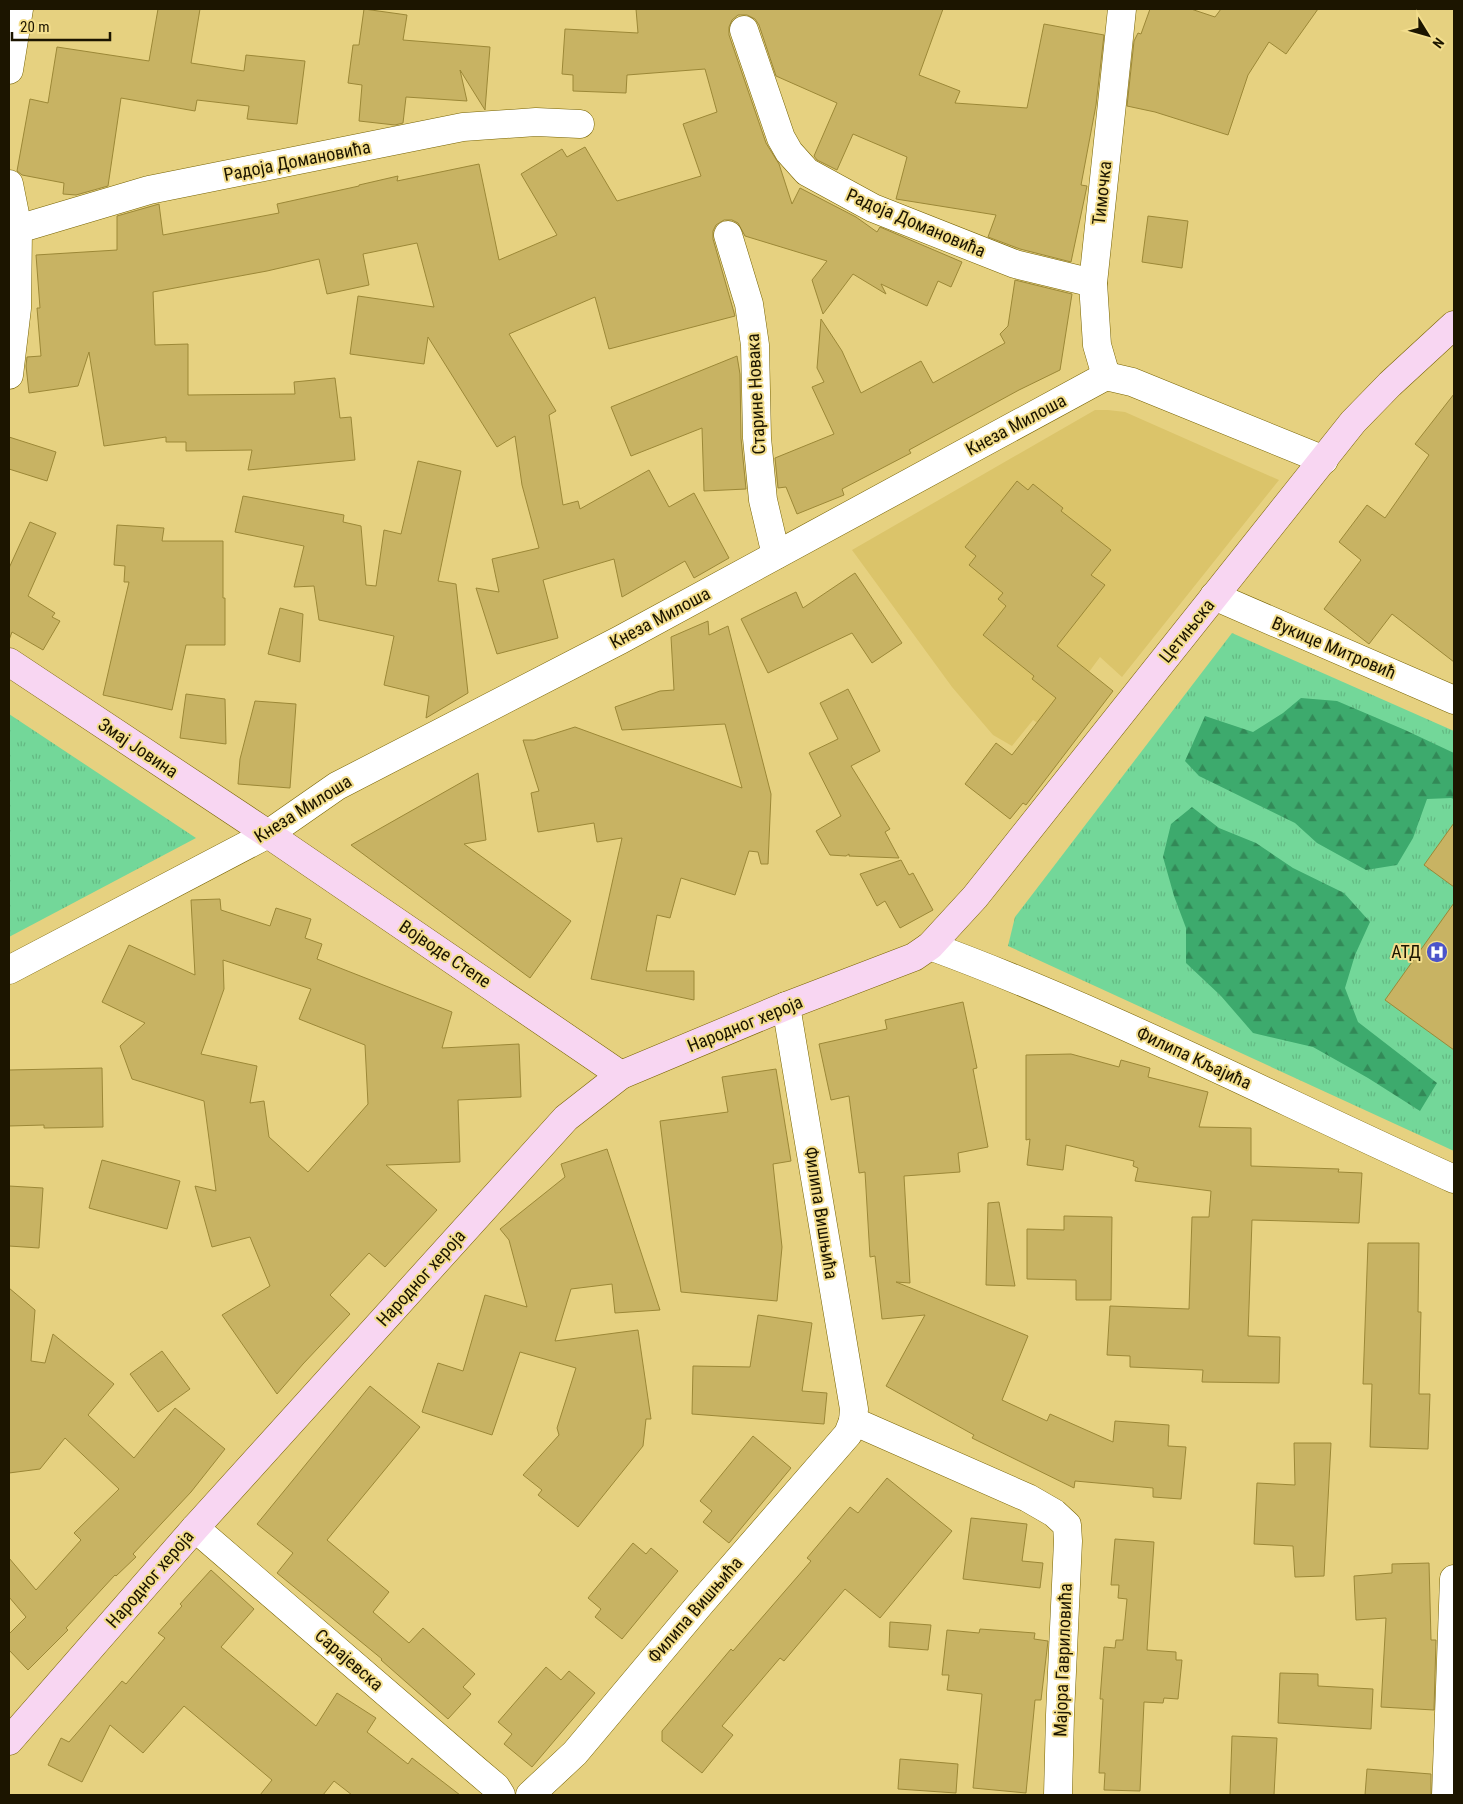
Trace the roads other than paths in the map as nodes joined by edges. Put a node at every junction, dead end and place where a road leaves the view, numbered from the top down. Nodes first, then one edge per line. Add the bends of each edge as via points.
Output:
1 (19, 9) edge
2 (1122, 9) edge
3 (744, 30) dead end
4 (9, 70) edge
5 (580, 124) dead end
6 (9, 184) edge
7 (18, 229) junction
8 (728, 235) dead end
9 (1093, 284) junction
10 (1454, 325) edge
11 (9, 376) edge
12 (1106, 376) junction
13 (1324, 460) junction
14 (776, 555) junction
15 (1214, 596) junction
16 (9, 662) edge
17 (1454, 700) edge
18 (268, 834) junction
19 (930, 946) junction
20 (9, 970) edge
21 (786, 1006) junction
22 (622, 1075) junction
23 (1454, 1180) edge
24 (853, 1421) junction
25 (194, 1528) junction
26 (1454, 1579) edge
27 (9, 1741) edge
28 (501, 1795) edge
29 (530, 1795) edge
30 (1058, 1795) edge
31 (1446, 1795) edge

1 - 4 street
2 - 9 street, Тимочка
3 - 9 street, Радоја Домановића via 781,138 807,172 873,208 1015,264
5 - 7 street, Радоја Домановића via 536,122 463,127 149,190
6 - 7 street
7 - 11 street via 17,308
8 - 14 street, Старине Новака via 742,279 755,345 757,438 763,500
9 - 12 street, Тимочка via 1097,345
10 - 13 street, Цетињска via 1353,422
12 - 13 street via 1132,382
12 - 14 street, Кнеза Милоша
13 - 15 street, Цетињска
14 - 18 street, Кнеза Милоша via 620,640 337,786
15 - 17 street, Вукице Митровић
15 - 19 street, Цетињска via 975,896
16 - 18 street, Змај Јовина
18 - 20 street, Кнеза Милоша
18 - 22 street, Војводе Степе
19 - 21 street, Народног хероја via 914,957
19 - 23 street, Филипа Кљајића via 1154,1039
21 - 22 street, Народног хероја
21 - 24 street, Филипа Вишњића via 854,1409
22 - 25 street, Народног хероја via 566,1118
24 - 29 street, Филипа Вишњића via 848,1434 575,1752
24 - 30 street, Мајора Гавриловића via 1028,1498 1067,1525
25 - 27 street, Народног хероја
25 - 28 street, Сарајевска via 496,1787
26 - 31 street

